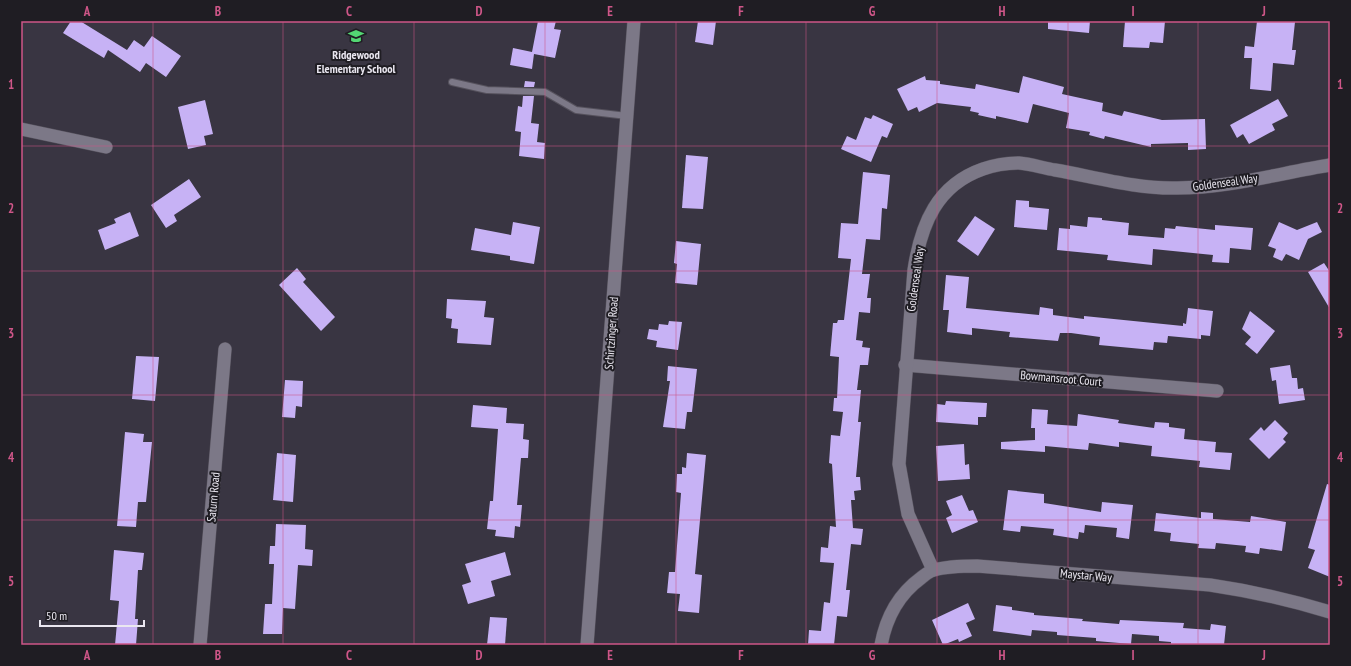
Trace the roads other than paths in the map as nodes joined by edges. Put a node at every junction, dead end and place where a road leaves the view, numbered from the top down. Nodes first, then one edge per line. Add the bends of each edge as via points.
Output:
1 (634, 21) edge
2 (452, 82) dead end
3 (628, 116) junction
4 (21, 129) edge
5 (106, 147) dead end
6 (1330, 165) edge
7 (225, 349) dead end
8 (905, 365) junction
9 (1216, 391) dead end
10 (932, 570) junction
11 (1330, 612) edge
12 (200, 645) edge
13 (587, 645) edge
14 (881, 645) edge

1 - 3 street, Schirtzinger Road
2 - 3 lane via 487,90 545,92 576,110
3 - 13 street, Schirtzinger Road
4 - 5 street
6 - 8 street, Goldenseal Way via 1235,183 1177,188 1136,186 1019,163 995,165 972,173 952,185 943,194 935,205 919,244
7 - 12 street, Saturn Road
8 - 9 street, Bowmansroot Court
8 - 10 street, Goldenseal Way via 899,464 908,514
10 - 11 street, Maystar Way via 952,566 977,566 1210,586 1254,592
10 - 14 street, Maystar Way via 900,598 889,617

